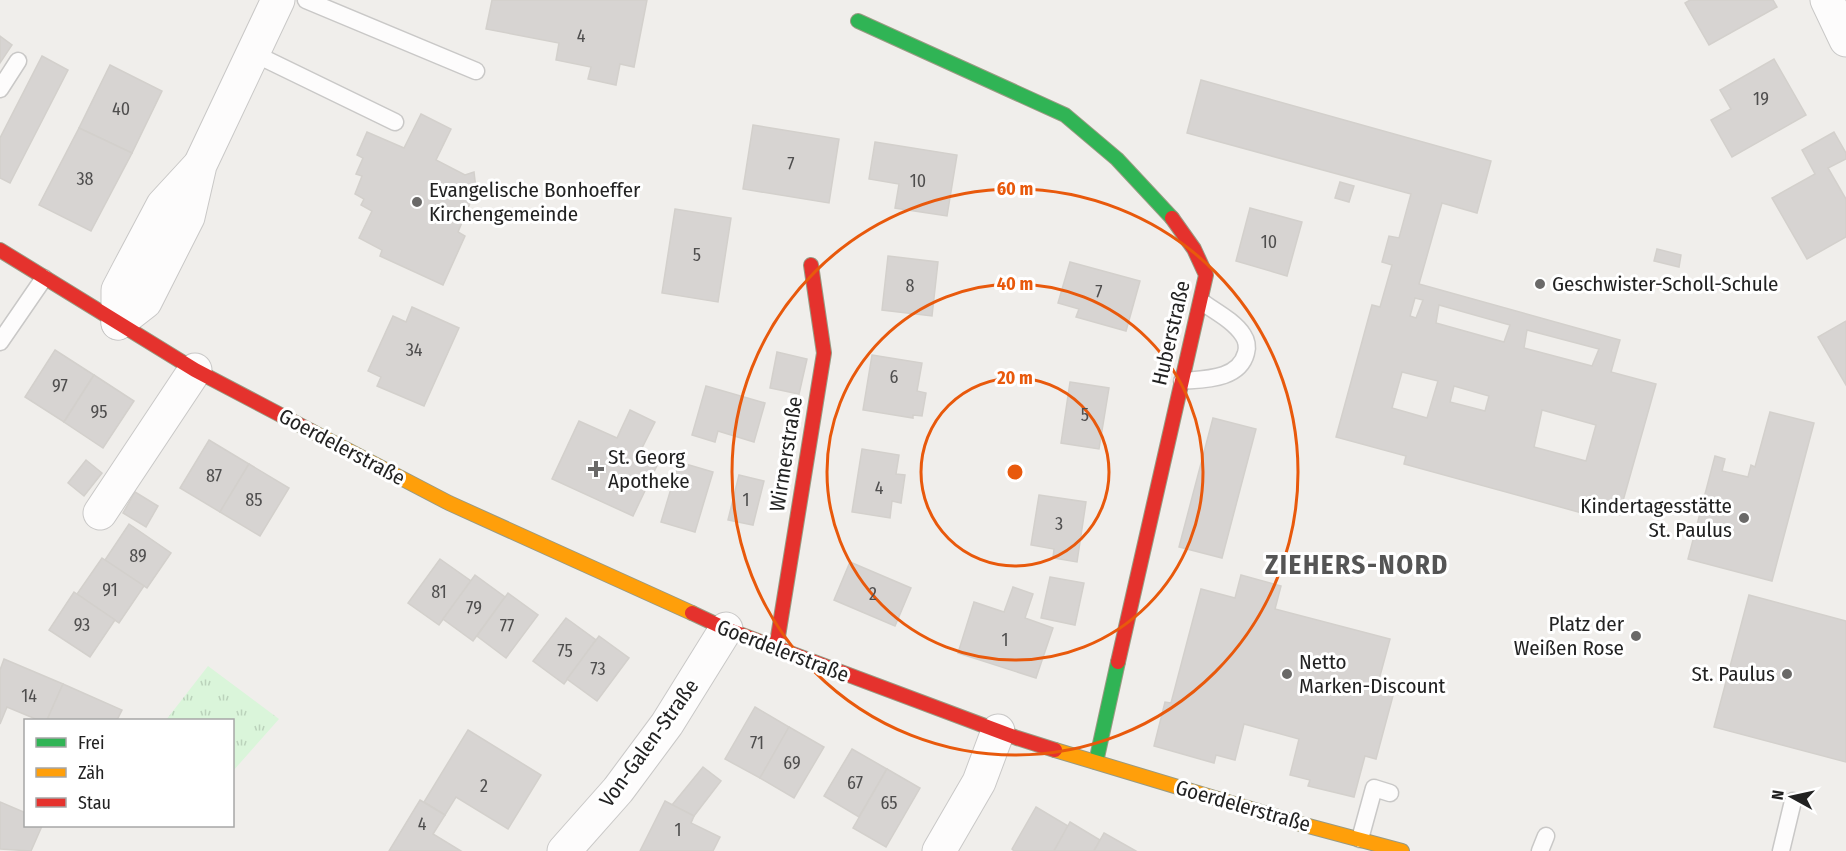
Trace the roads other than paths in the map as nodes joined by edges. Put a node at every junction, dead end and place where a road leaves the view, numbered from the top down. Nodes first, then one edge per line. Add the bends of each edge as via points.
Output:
1 (278, 0) edge
2 (306, 0) edge
3 (1827, 0) edge
4 (858, 21) dead end
5 (1846, 40) edge
6 (253, 53) junction
7 (18, 61) dead end
8 (476, 71) dead end
9 (0, 90) edge
10 (395, 122) dead end
11 (0, 250) edge
12 (811, 265) dead end
13 (44, 278) junction
14 (1202, 302) junction
15 (118, 323) junction
16 (0, 342) edge
17 (195, 370) junction
18 (1182, 381) junction
19 (100, 513) dead end
20 (726, 629) junction
21 (776, 649) junction
22 (998, 731) junction
23 (1096, 762) junction
24 (1390, 793) dead end
25 (1793, 801) dead end
26 (1357, 845) edge
27 (564, 851) edge
28 (939, 851) edge
29 (1402, 851) edge
30 (1781, 851) edge

1 - 6 street
2 - 8 lane
3 - 5 street
4 - 14 street, Huberstraße via 1065,115 1117,159 1166,209 1206,275
6 - 10 lane
6 - 15 street via 200,165 189,217 145,302
7 - 9 lane
11 - 13 street, Goerdelerstraße
12 - 21 street, Wirmerstraße via 824,353
13 - 15 street, Goerdelerstraße
13 - 16 lane
14 - 18 street, Huberstraße
14 - 18 lane via 1243,335 1247,352 1236,370
15 - 17 street, Goerdelerstraße
17 - 19 street
17 - 20 street, Goerdelerstraße via 449,503
18 - 23 street, Huberstraße
20 - 21 street, Goerdelerstraße
20 - 27 street, Von-Galen-Straße via 668,724 618,790
21 - 22 street, Goerdelerstraße
22 - 23 street, Goerdelerstraße
22 - 28 street via 979,782
23 - 26 street, Goerdelerstraße
24 - 26 lane via 1374,789
25 - 30 lane
26 - 29 street, Goerdelerstraße

